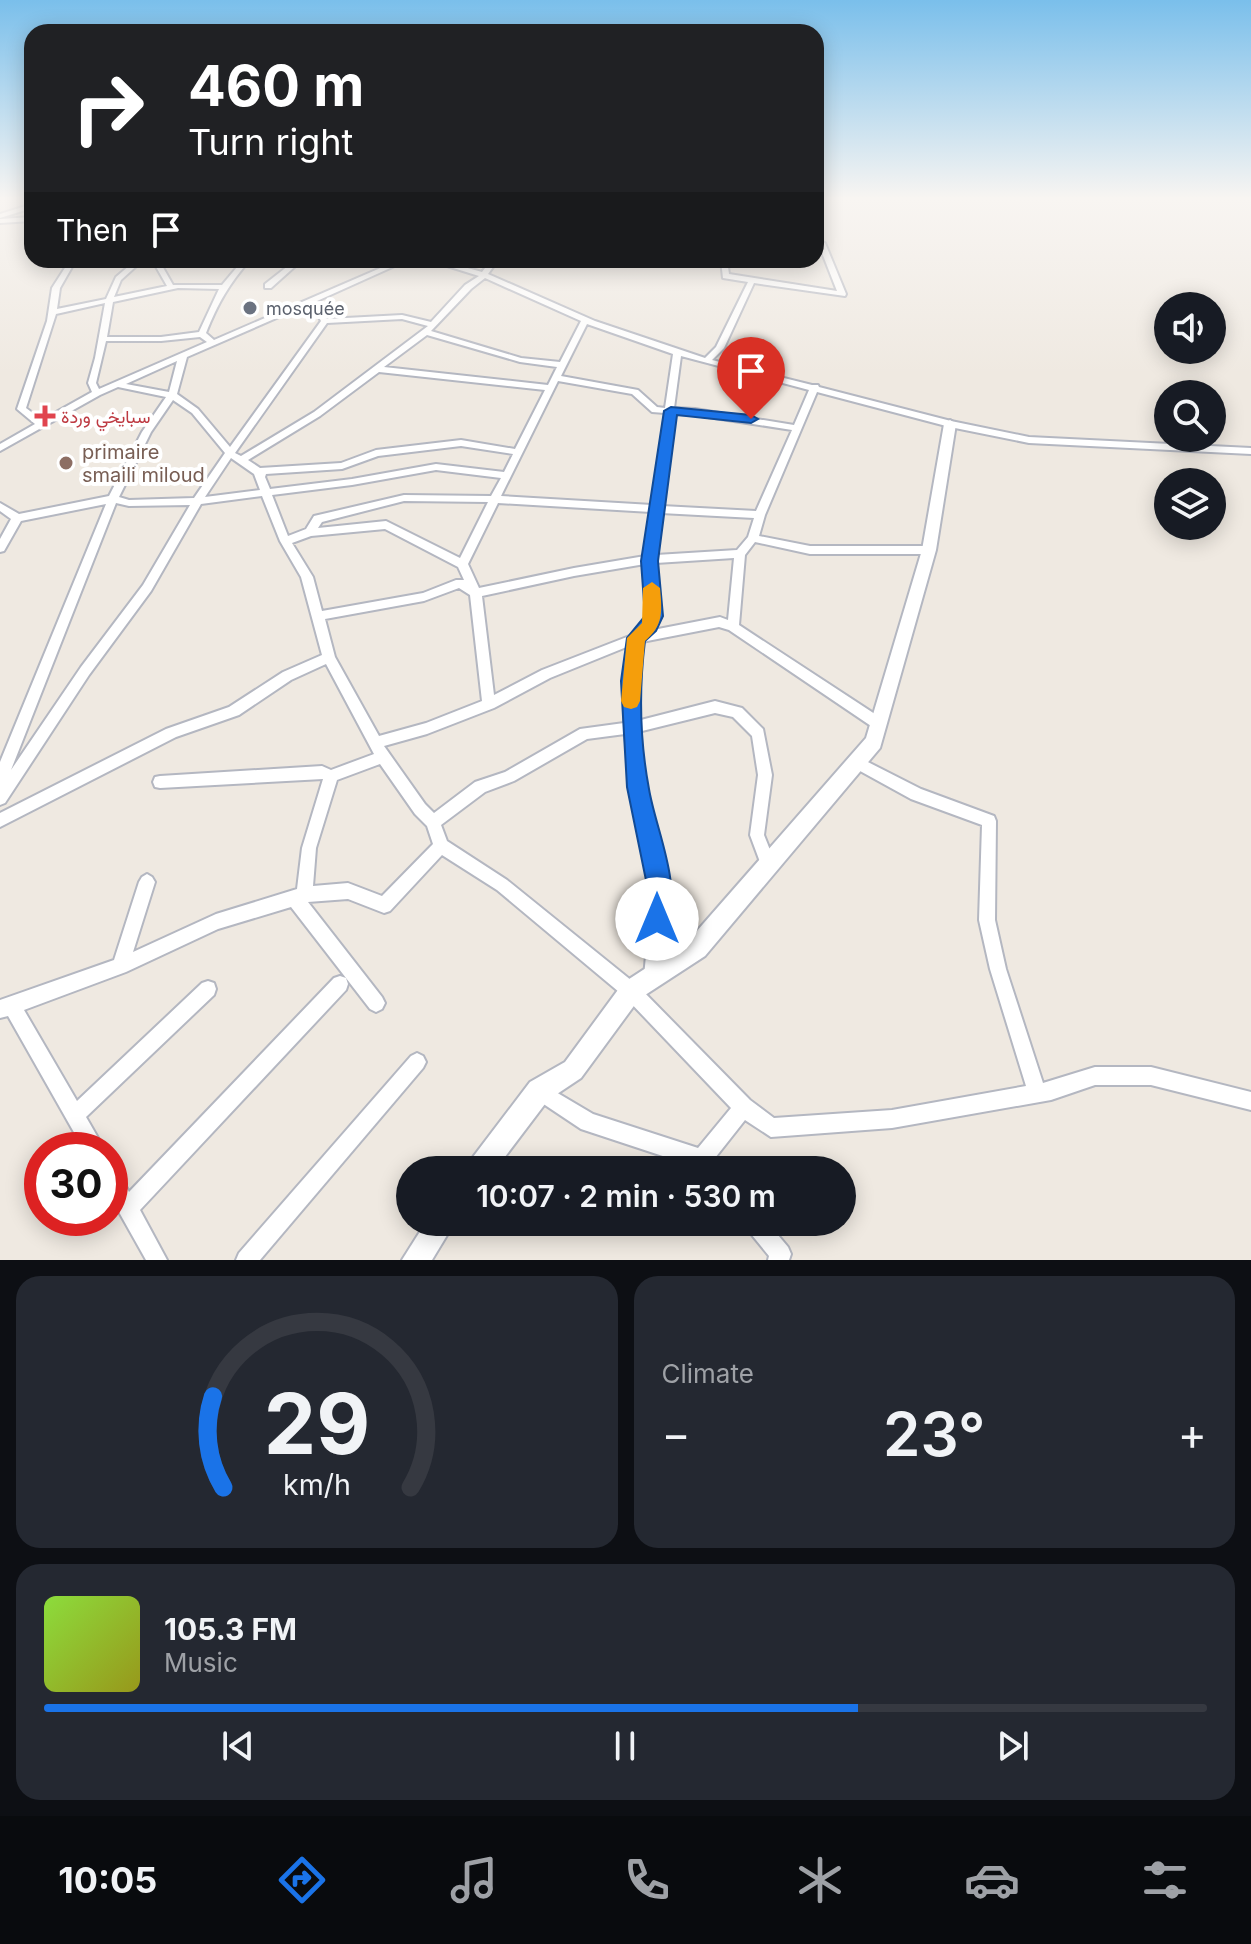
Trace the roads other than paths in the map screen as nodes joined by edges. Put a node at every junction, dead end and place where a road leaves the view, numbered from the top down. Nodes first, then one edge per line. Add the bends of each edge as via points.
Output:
1 (827, 257) edge
2 (68, 268) edge
3 (131, 268) edge
4 (161, 268) edge
5 (239, 268) edge
6 (290, 268) edge
7 (387, 268) edge
8 (459, 268) edge
9 (489, 268) edge
10 (725, 268) edge
11 (484, 275) junction
12 (752, 280) junction
13 (268, 286) dead end
14 (171, 287) junction
15 (221, 287) junction
16 (111, 300) junction
17 (313, 300) junction
18 (53, 312) junction
19 (585, 320) junction
20 (325, 321) junction
21 (429, 328) junction
22 (202, 334) junction
23 (104, 339) junction
24 (212, 342) junction
25 (677, 352) junction
26 (183, 356) junction
27 (706, 361) junction
28 (562, 365) junction
29 (377, 369) junction
30 (553, 383) junction
31 (119, 385) junction
32 (815, 387) junction
33 (97, 393) junction
34 (172, 395) junction
35 (671, 411) junction
36 (41, 424) junction
37 (950, 424) junction
38 (798, 428) junction
39 (0, 448) edge
40 (1251, 451) edge
41 (518, 452) junction
42 (236, 457) junction
43 (506, 475) junction
44 (263, 484) junction
45 (113, 499) junction
46 (494, 499) junction
47 (198, 501) junction
48 (0, 506) edge
49 (658, 511) junction
50 (760, 515) junction
51 (17, 518) junction
52 (310, 532) junction
53 (753, 538) junction
54 (285, 541) junction
55 (0, 548) edge
56 (929, 550) junction
57 (740, 554) junction
58 (650, 561) junction
59 (462, 564) junction
60 (476, 593) junction
61 (319, 616) junction
62 (733, 627) junction
63 (636, 638) junction
64 (329, 657) junction
65 (489, 704) junction
66 (879, 724) junction
67 (631, 728) junction
68 (379, 750) junction
69 (856, 762) junction
70 (331, 776) junction
71 (0, 780) edge
72 (160, 782) dead end
73 (0, 798) edge
74 (0, 820) edge
75 (433, 822) junction
76 (441, 846) junction
77 (768, 865) junction
78 (147, 882) dead end
79 (300, 898) junction
80 (120, 966) junction
81 (652, 977) junction
82 (340, 984) dead end
83 (208, 989) dead end
84 (631, 991) junction
85 (376, 1003) dead end
86 (6, 1008) edge
87 (417, 1062) dead end
88 (539, 1091) junction
89 (1037, 1093) junction
90 (1251, 1101) edge
91 (743, 1107) junction
92 (75, 1115) junction
93 (85, 1132) edge
94 (490, 1156) edge
95 (684, 1156) edge
96 (712, 1156) edge
97 (128, 1208) joint
98 (432, 1236) edge
99 (765, 1236) edge
100 (782, 1258) edge
101 (157, 1260) edge
102 (246, 1260) edge
103 (416, 1260) edge

1 - 12 street via 842,294
2 - 18 street via 56,288
3 - 16 street via 116,282
4 - 14 street
5 - 15 street
6 - 13 street
7 - 17 street
8 - 11 street
9 - 11 street
10 - 12 street via 726,276
11 - 19 street
11 - 21 street
12 - 27 street via 720,348
14 - 15 street
14 - 16 street
15 - 22 street
16 - 18 street
16 - 23 street
17 - 20 street
17 - 24 street
18 - 36 street via 21,409
19 - 25 street
19 - 28 street
20 - 21 street via 402,317
20 - 42 street
21 - 28 street via 520,360
21 - 29 street
22 - 23 street
22 - 24 street
23 - 33 street via 92,383
24 - 26 street
25 - 27 street
25 - 35 street
26 - 31 street
26 - 34 street
27 - 32 street
28 - 30 street
29 - 30 street
29 - 42 street via 317,414
30 - 35 street via 635,392 655,410
30 - 41 street
31 - 33 street
31 - 34 street
32 - 37 street
32 - 38 street
33 - 36 street
34 - 42 street via 195,411
34 - 45 street
35 - 38 street
35 - 49 street
36 - 39 street
37 - 40 street via 1029,440
37 - 56 street
38 - 50 street
41 - 43 street
41 - 44 street via 461,443 414,446 342,466 262,471
42 - 44 street
42 - 47 street
43 - 44 street via 436,467 352,482
43 - 46 street
44 - 47 street
44 - 54 street
45 - 47 street
45 - 51 street
45 - 71 street
46 - 49 street
46 - 52 street via 404,498 318,519
46 - 59 street
47 - 73 street via 155,577
48 - 51 street
49 - 50 street
49 - 58 street
50 - 53 street
51 - 55 street
52 - 54 street
52 - 59 street via 386,525
53 - 56 street via 810,550
53 - 57 street
54 - 61 street via 307,577
56 - 66 street
57 - 58 street
57 - 62 street
58 - 60 street via 606,564
58 - 63 street via 654,616
59 - 60 street
60 - 61 street via 460,583 424,597
60 - 65 street
61 - 64 street
62 - 63 street via 696,624
62 - 66 street
63 - 65 street via 546,674
63 - 67 street
64 - 68 street
64 - 74 street via 287,676 234,711 171,733
65 - 68 street
66 - 69 street via 874,742
67 - 75 street via 585,733 509,777 480,787
67 - 77 street via 715,707 737,712 758,733 765,775 757,835
67 - 81 street via 660,890
68 - 70 street
68 - 75 street
69 - 77 street
69 - 89 street via 916,794 989,821 987,920
70 - 72 street via 322,772
70 - 79 street
75 - 76 street
76 - 79 street via 384,905 348,891
76 - 84 street via 502,885
77 - 81 street via 697,948
78 - 80 street
79 - 80 street via 216,922
79 - 85 street
80 - 86 street
81 - 84 street
82 - 97 street
83 - 92 street
84 - 88 street via 573,1070
84 - 91 street
86 - 92 street
87 - 102 street
88 - 94 street
88 - 95 street via 588,1122
89 - 90 street via 1095,1076 1151,1076
89 - 91 street via 892,1119 771,1128
91 - 96 street
92 - 93 street
97 - 101 street
98 - 103 street
99 - 100 street

